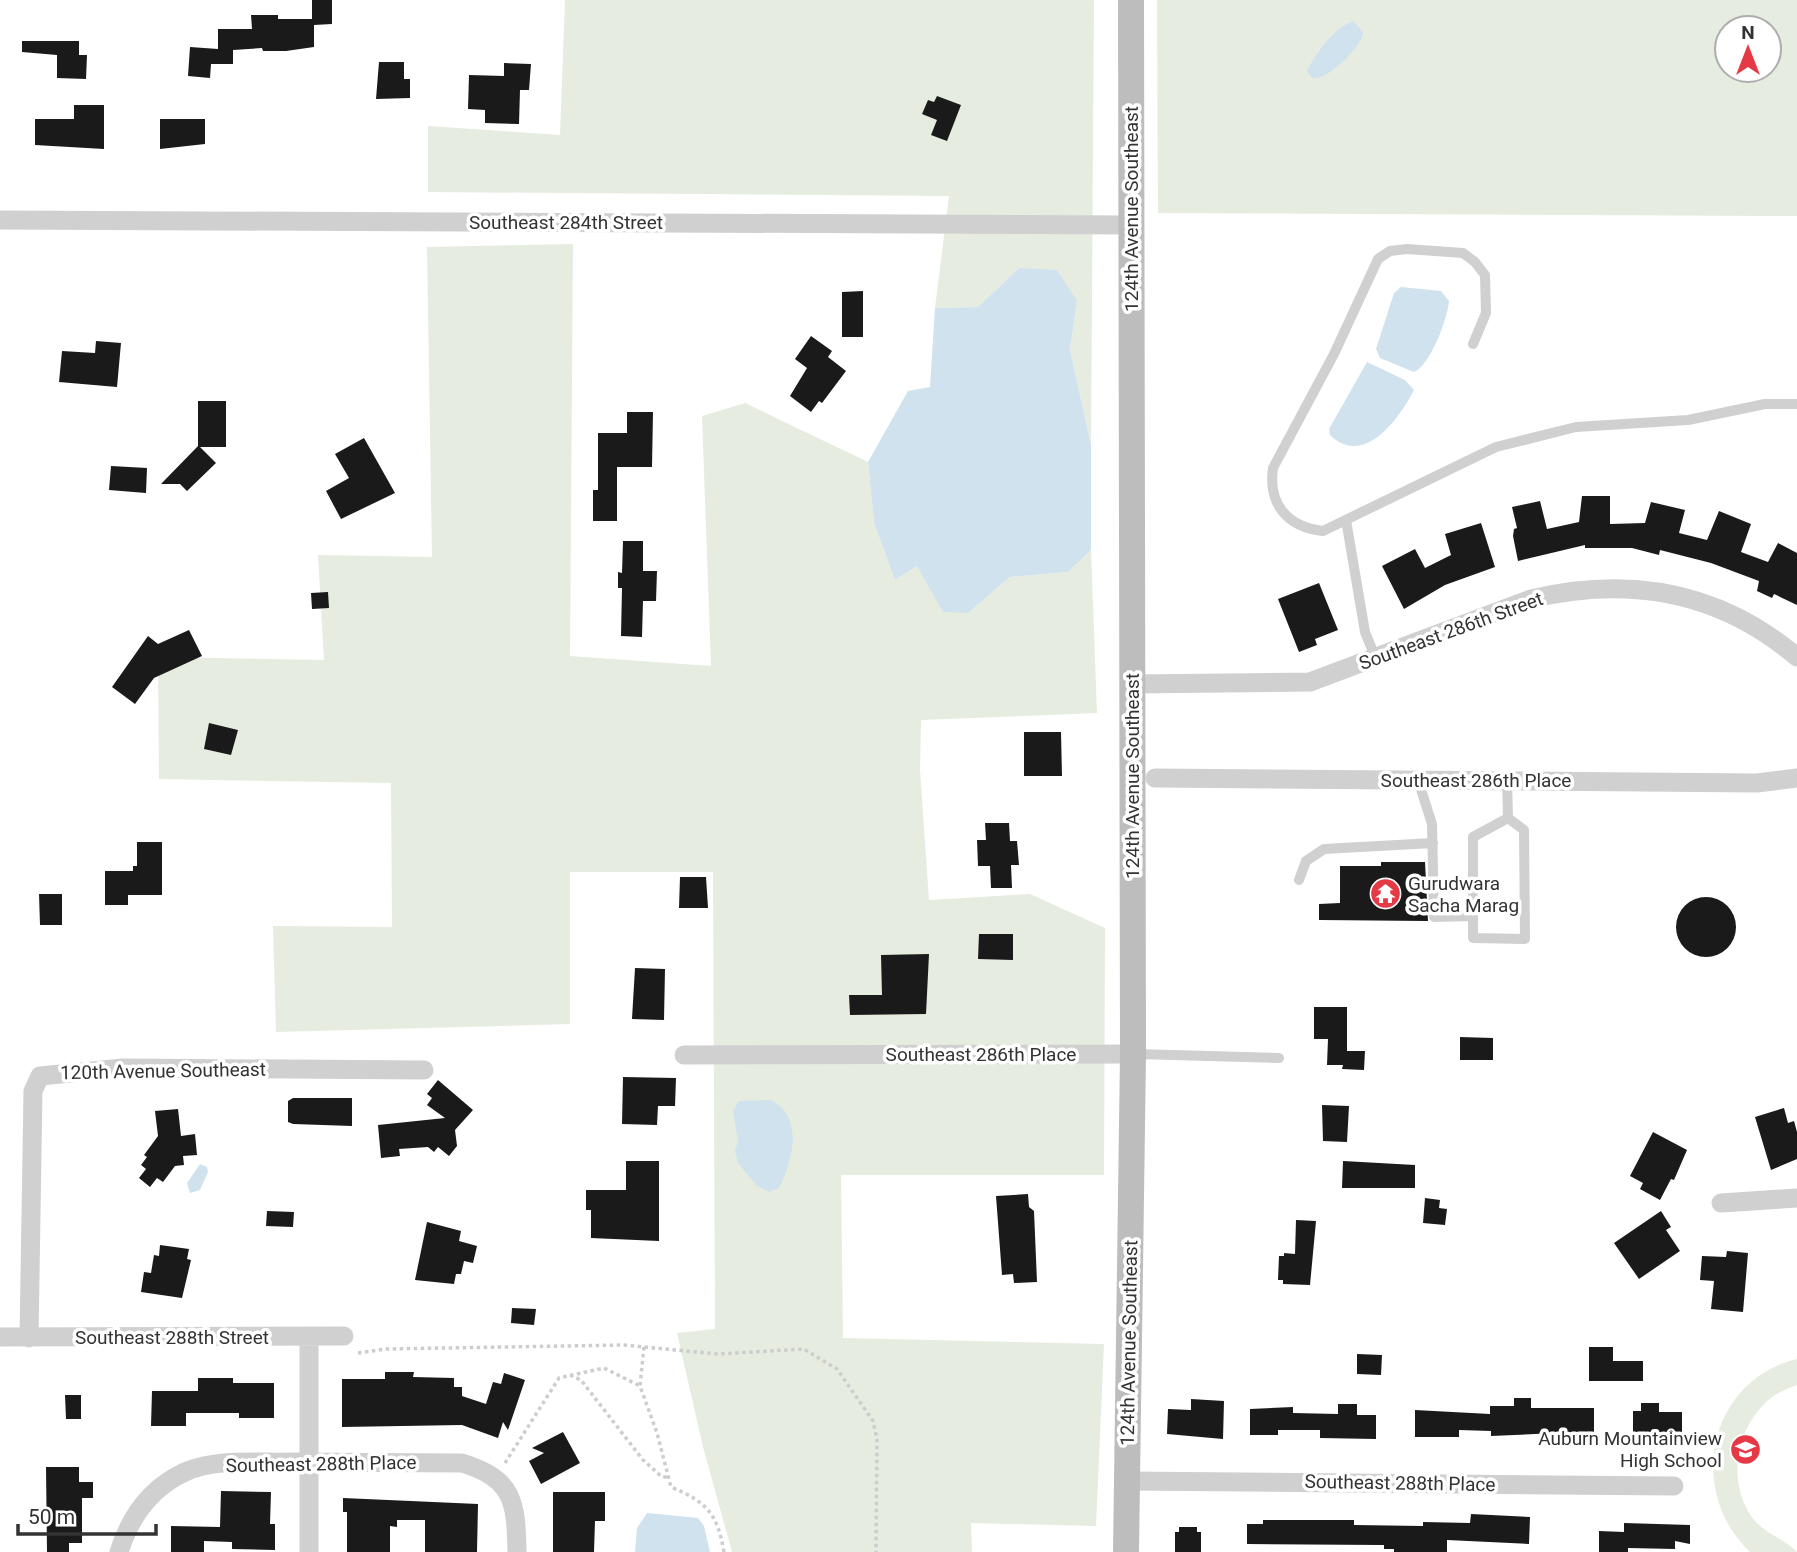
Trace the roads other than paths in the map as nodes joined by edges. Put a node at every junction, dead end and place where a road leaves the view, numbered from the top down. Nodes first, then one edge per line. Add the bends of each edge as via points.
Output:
1 (1130, 0) edge
2 (0, 220) edge
3 (1131, 225) junction
4 (1473, 344) dead end
5 (1797, 404) edge
6 (1346, 520) junction
7 (1797, 657) edge
8 (1376, 659) junction
9 (1132, 684) junction
10 (1155, 778) dead end
11 (1797, 778) edge
12 (1418, 780) junction
13 (1507, 780) junction
14 (1508, 818) junction
15 (1433, 843) junction
16 (1299, 880) dead end
17 (1472, 916) junction
18 (1133, 1054) junction
19 (684, 1055) dead end
20 (1279, 1058) dead end
21 (424, 1070) dead end
22 (1797, 1198) edge
23 (1721, 1203) dead end
24 (309, 1336) junction
25 (344, 1336) dead end
26 (0, 1337) edge
27 (29, 1338) junction
28 (309, 1462) junction
29 (1127, 1481) junction
30 (1674, 1486) dead end
31 (119, 1552) edge
32 (309, 1552) edge
33 (517, 1552) edge
34 (1126, 1552) edge

1 - 3 street, 124th Avenue Southeast
2 - 3 street, Southeast 284th Street
3 - 9 street, 124th Avenue Southeast
4 - 6 lane via 1486,313 1485,275 1475,261 1463,253 1407,248 1378,259 1273,468 1270,488 1282,514 1292,522 1323,531
5 - 6 lane via 1765,404 1688,421 1576,427 1496,447
6 - 8 lane via 1365,632
7 - 8 street, Southeast 286th Street via 1754,626 1708,606 1636,587 1564,591 1531,599
8 - 9 street, Southeast 286th Street via 1310,682
9 - 18 street, 124th Avenue Southeast
10 - 12 street, Southeast 286th Place
11 - 13 street, Southeast 286th Place via 1757,783
12 - 13 street, Southeast 286th Place
12 - 15 lane
13 - 14 lane
14 - 17 lane via 1473,837
14 - 17 lane via 1524,830 1525,939 1473,938
15 - 16 lane via 1324,849 1307,861
15 - 17 lane via 1434,917
18 - 19 street, Southeast 286th Place
18 - 20 lane, Southeast 286th Place
18 - 29 street, 124th Avenue Southeast
21 - 27 street, 120th Avenue Southeast via 122,1068 40,1076 33,1091
22 - 23 street
24 - 25 street, Southeast 288th Street
24 - 27 street, Southeast 288th Street
24 - 28 street
26 - 27 street, Southeast 288th Street
28 - 31 street, Southeast 288th Place via 203,1466 184,1473 146,1499 127,1527
28 - 32 street
28 - 33 street, Southeast 288th Place via 462,1463 502,1472 516,1519
29 - 30 street, Southeast 288th Place
29 - 34 street, 124th Avenue Southeast

